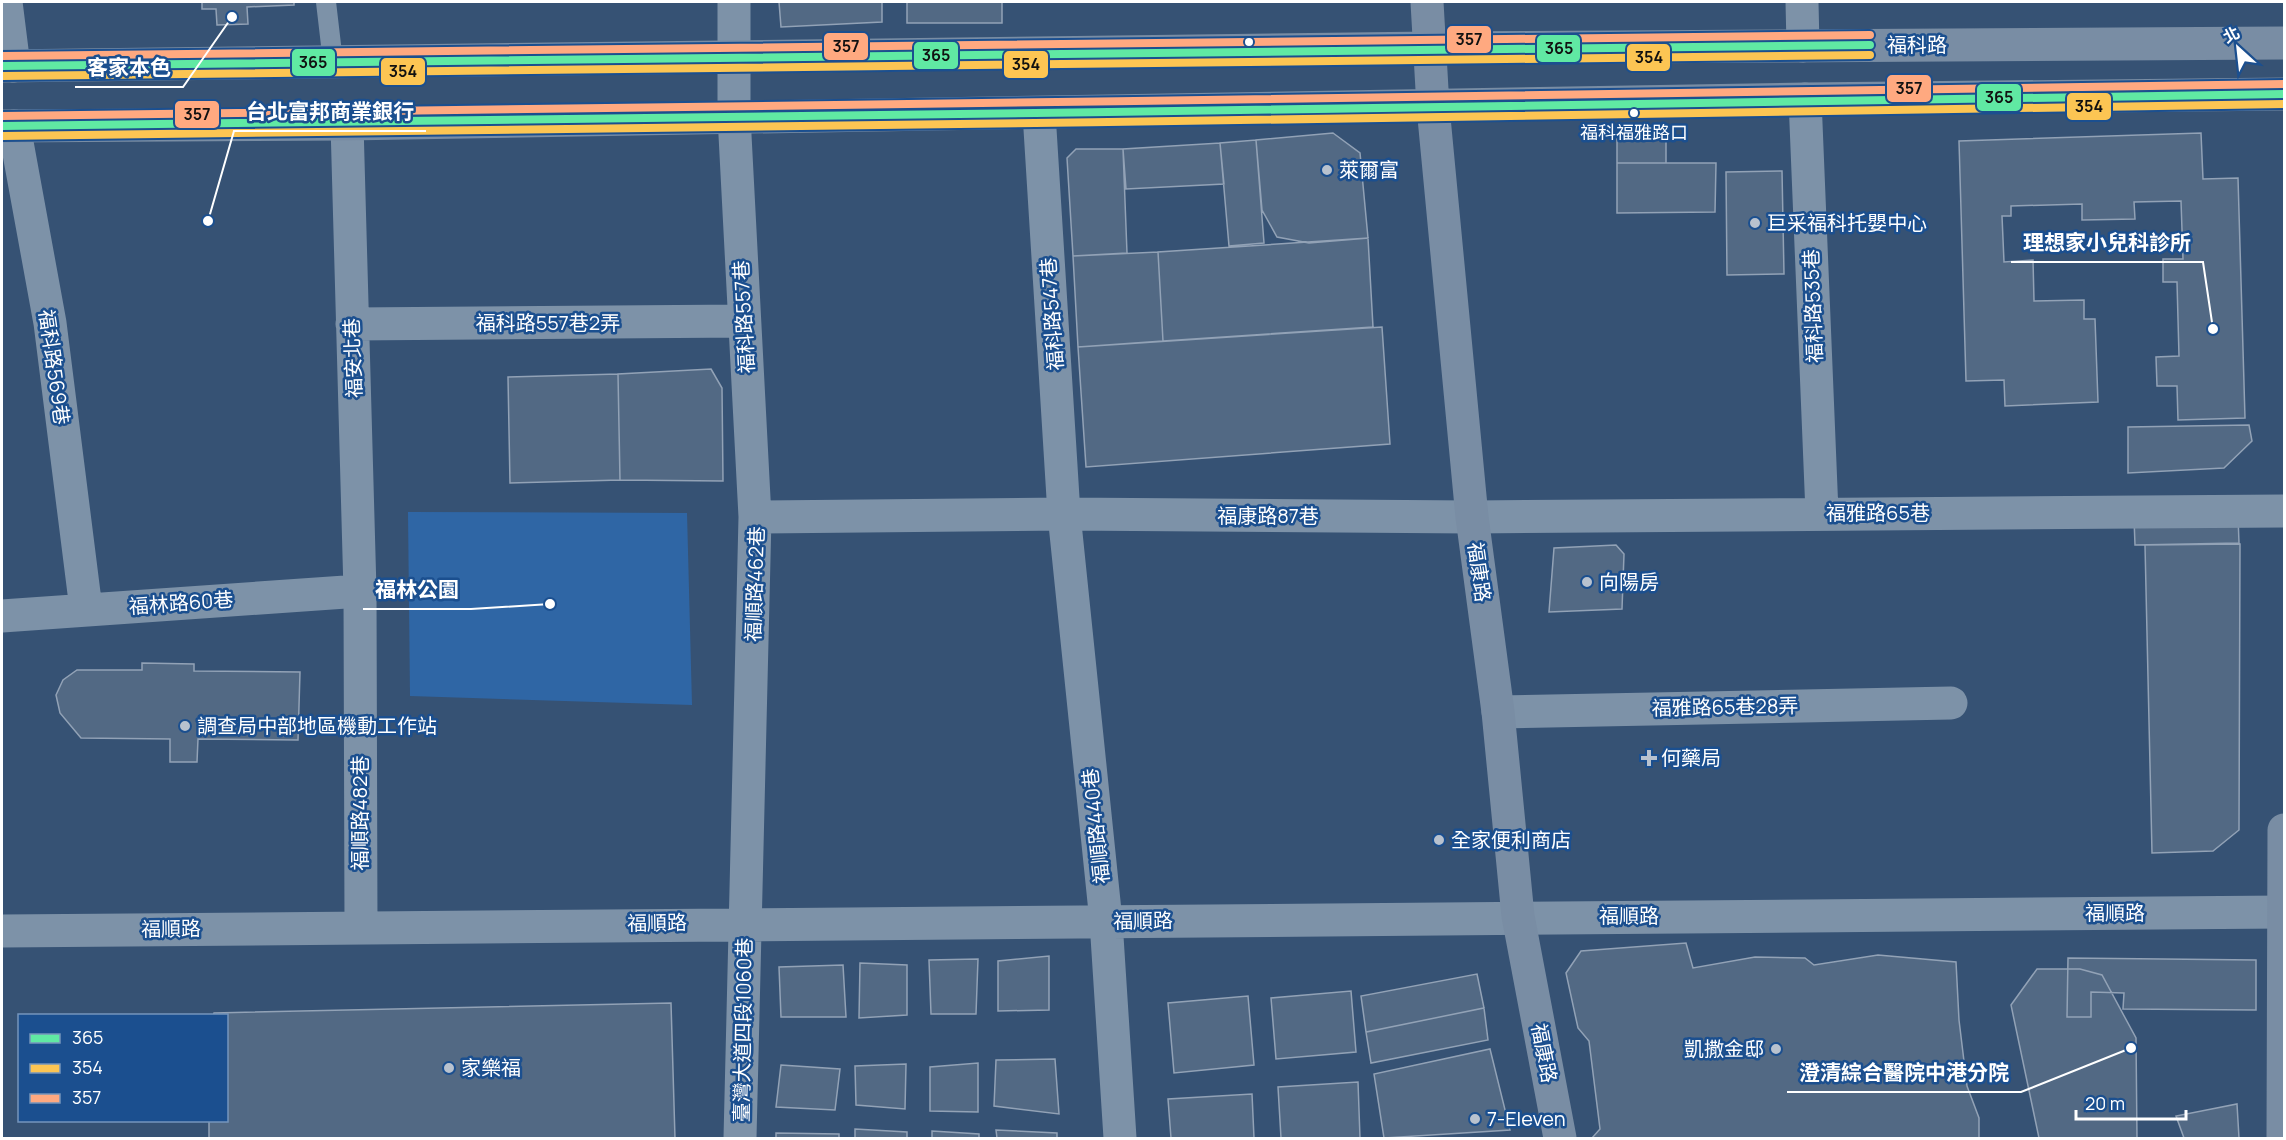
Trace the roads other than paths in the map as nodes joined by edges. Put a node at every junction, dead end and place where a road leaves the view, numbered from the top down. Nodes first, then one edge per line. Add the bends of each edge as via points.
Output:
1 (6, 2) edge
2 (326, 2) edge
3 (734, 2) edge
4 (1427, 2) edge
5 (1802, 2) edge
6 (2284, 43) edge
7 (1803, 46) junction
8 (1430, 48) junction
9 (734, 57) junction
10 (333, 62) junction
11 (8, 66) edge
12 (2284, 94) edge
13 (1805, 99) junction
14 (1433, 107) junction
15 (1039, 113) junction
16 (734, 116) junction
17 (347, 124) junction
18 (8, 126) edge
19 (744, 321) junction
20 (352, 324) junction
21 (2284, 511) edge
22 (1821, 513) junction
23 (1064, 514) junction
24 (755, 517) junction
25 (1472, 517) junction
26 (360, 591) junction
27 (86, 609) junction
28 (2, 616) edge
29 (1951, 703) dead end
30 (1498, 712) junction
31 (2284, 830) edge
32 (2284, 912) edge
33 (1518, 916) junction
34 (746, 921) junction
35 (1106, 921) junction
36 (361, 927) junction
37 (2, 931) edge
38 (740, 1138) edge
39 (1120, 1138) edge
40 (1560, 1138) edge
41 (2283, 1138) edge

1 - 11 street
2 - 10 lane
3 - 9 street, 福科路557巷
4 - 8 street, 福康路
5 - 7 street
6 - 7 street, 福科路
7 - 8 street, 福科路
8 - 9 street, 福科路
8 - 14 street, 福康路
9 - 10 street, 福科路
9 - 16 street, 福科路557巷
10 - 11 street, 福科路
12 - 13 street
13 - 14 street
13 - 22 street, 福科路535巷
14 - 15 street
14 - 25 street, 福康路
15 - 16 street
15 - 23 street, 福科路547巷
16 - 17 street
16 - 19 street, 福科路557巷
17 - 18 street
17 - 20 street, 福安北巷
18 - 27 street, 福科路569巷 via 50,323
19 - 20 street, 福科路557巷2弄
19 - 24 street, 福科路557巷
20 - 26 street, 福安北巷
21 - 22 street, 福雅路65巷
22 - 25 street, 福雅路65巷
23 - 24 street, 福順路462巷
23 - 25 street, 福康路87巷
23 - 35 street, 福順路440巷
24 - 34 street, 福順路462巷
25 - 30 street, 福康路
26 - 27 street, 福林路60巷
26 - 36 street, 福順路482巷
27 - 28 street, 福林路60巷
29 - 30 street, 福雅路65巷28弄
30 - 33 street, 福康路
31 - 32 street
32 - 33 street, 福順路
32 - 41 street
33 - 35 street, 福順路
33 - 40 street, 福康路
34 - 35 street, 福順路
34 - 36 street, 福順路
34 - 38 street, 臺灣大道四段1060巷
35 - 39 street, 福順路440巷
36 - 37 street, 福順路

